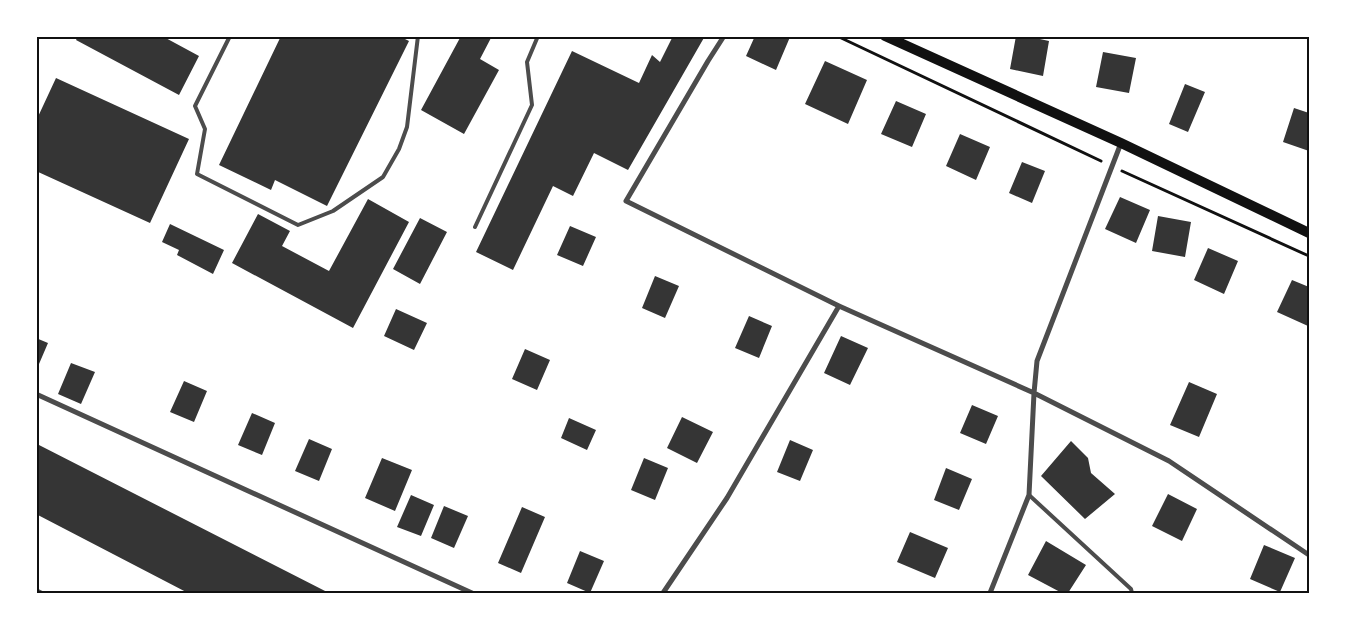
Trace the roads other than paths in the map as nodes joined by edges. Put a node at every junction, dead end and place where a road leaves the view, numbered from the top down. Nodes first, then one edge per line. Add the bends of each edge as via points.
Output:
1 (230, 36) edge
2 (418, 36) edge
3 (538, 36) edge
4 (724, 36) edge
5 (885, 36) edge
6 (1121, 143) junction
7 (474, 227) dead end
8 (1309, 233) edge
9 (839, 306) junction
10 (1034, 393) junction
11 (36, 394) edge
12 (1029, 495) junction
13 (1309, 555) edge
14 (36, 590) edge
15 (42, 593) edge
16 (472, 593) edge
17 (662, 593) edge
18 (990, 593) edge
19 (1132, 593) edge

1 - 2 lane via 195,106 205,129 197,174 298,225 333,212 383,177 407,127
3 - 7 lane via 527,62 532,105
4 - 9 street via 626,201
5 - 6 main road
6 - 8 main road
6 - 10 street via 1037,361
9 - 10 street
9 - 17 street via 726,498
10 - 12 street
10 - 13 street via 1169,461
11 - 16 street
12 - 18 street
12 - 19 lane
14 - 15 lane

